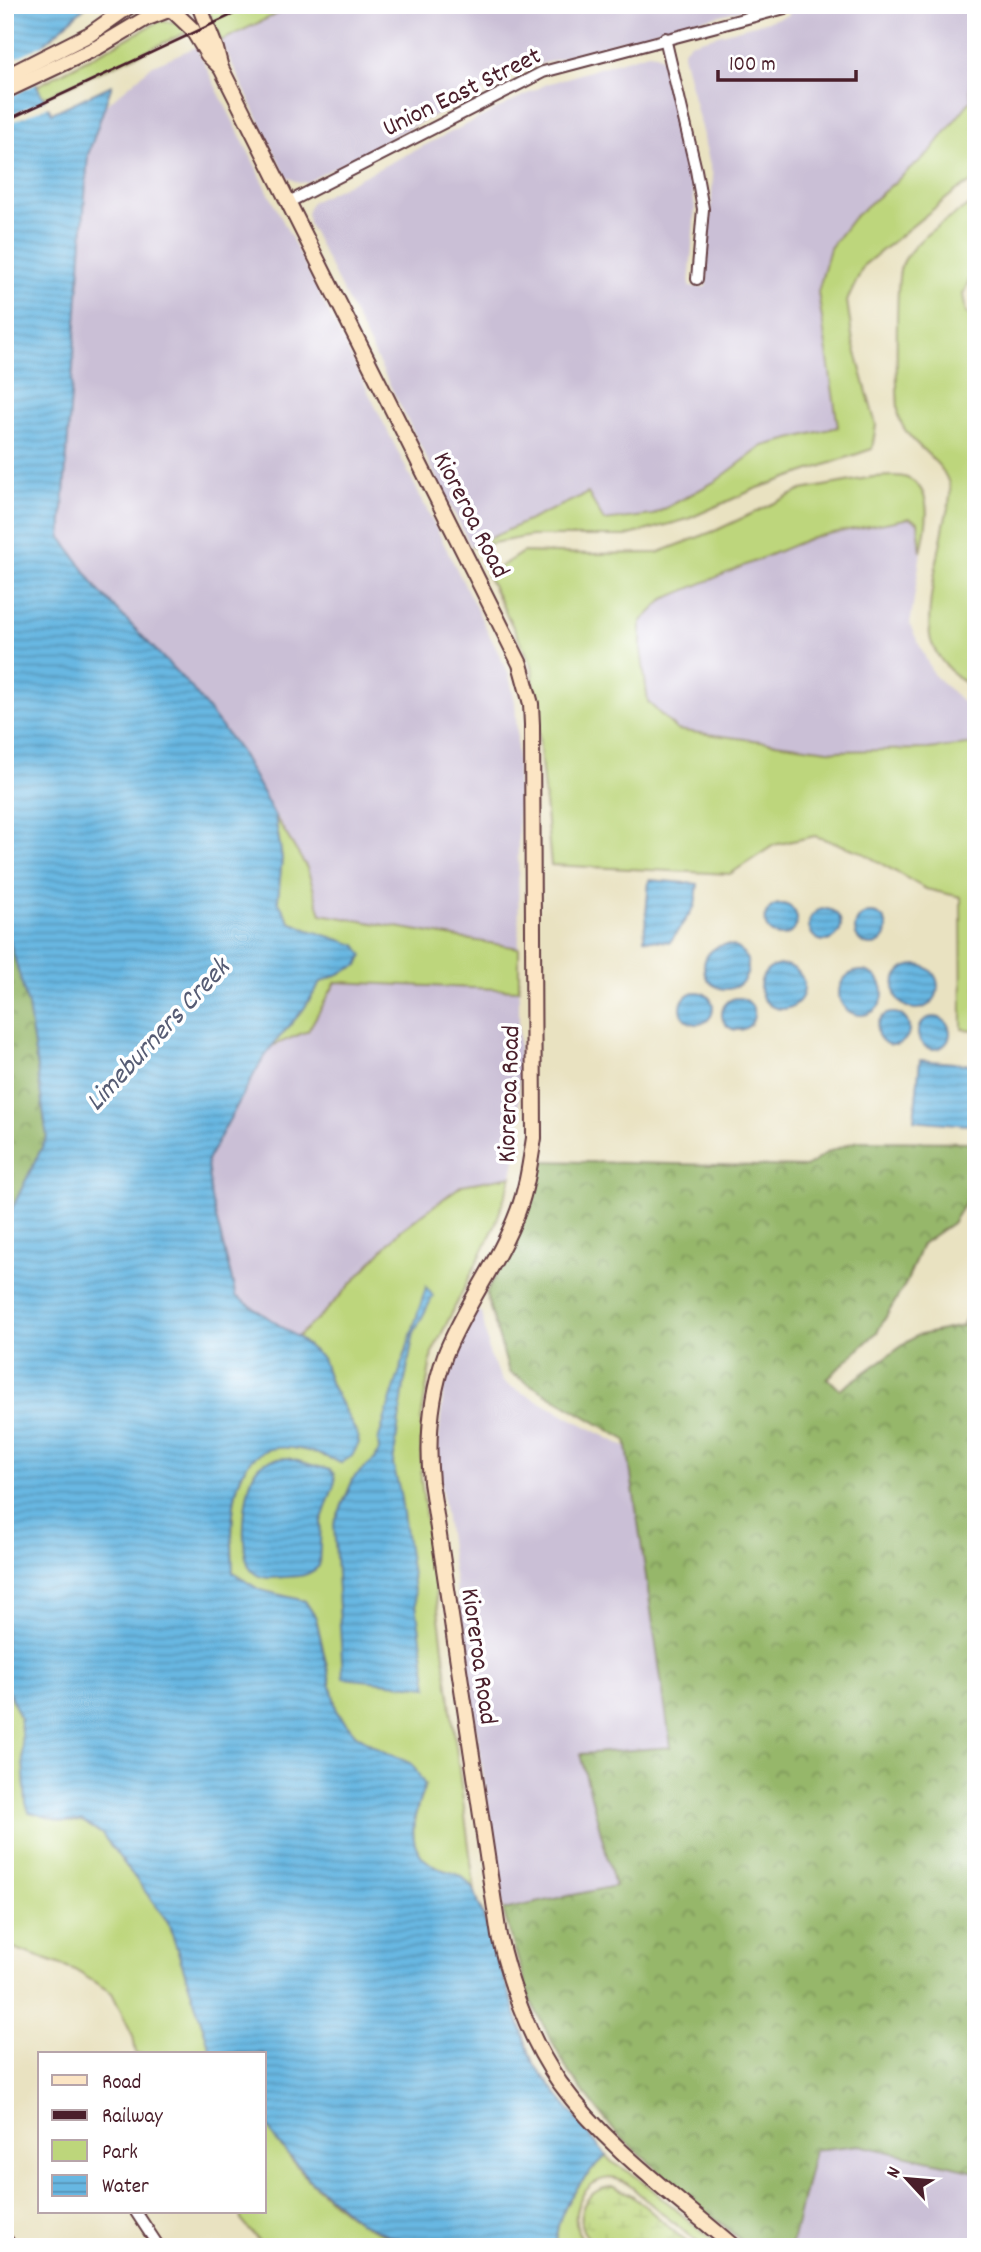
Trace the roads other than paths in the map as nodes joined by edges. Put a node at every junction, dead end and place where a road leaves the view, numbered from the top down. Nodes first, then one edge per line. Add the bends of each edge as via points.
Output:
1 (131, 5) edge
2 (199, 5) edge
3 (171, 7) edge
4 (785, 8) dead end
5 (665, 38) junction
6 (63, 56) junction
7 (221, 68) junction
8 (5, 77) edge
9 (5, 91) edge
10 (287, 203) junction
11 (698, 279) dead end
12 (137, 2214) edge
13 (5, 2237) edge
14 (12, 2247) edge
15 (159, 2247) edge
16 (734, 2247) edge

1 - 6 main road
2 - 7 main road, Kioreroa Road
3 - 6 main road via 98,47
3 - 7 main road, Kioreroa Road
4 - 5 street, Union East Street
5 - 10 street, Union East Street via 543,72
5 - 11 street via 702,209
6 - 8 main road
6 - 9 main road
7 - 10 main road, Kioreroa Road
10 - 16 main road, Kioreroa Road via 520,664 531,704 534,1138 517,1213 445,1357 432,1401 428,1446 499,1936 523,2015 559,2082 605,2135
12 - 15 street
13 - 14 street

